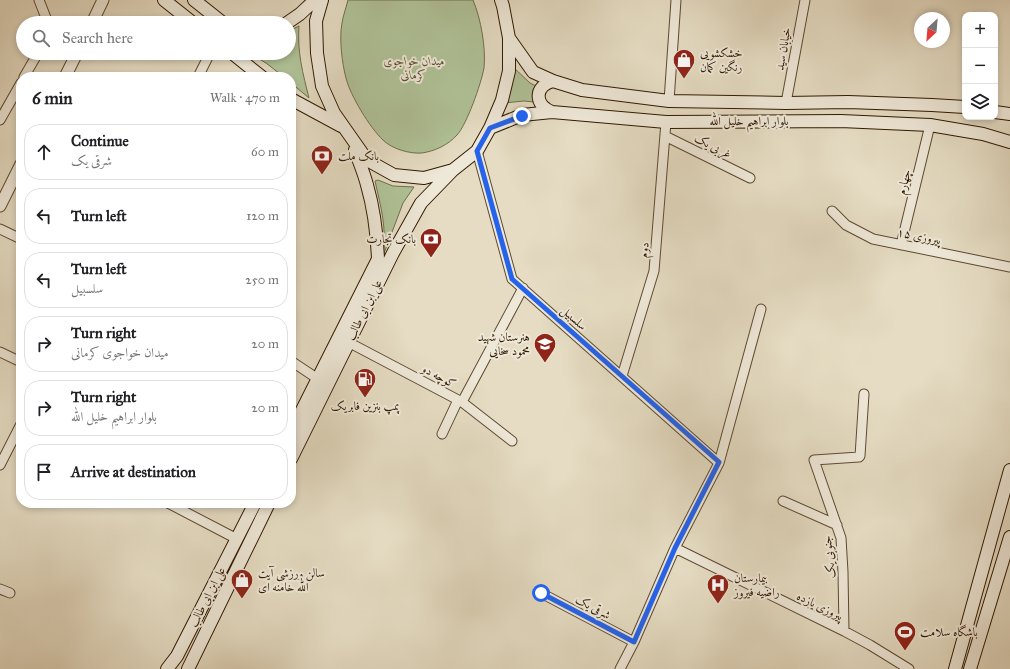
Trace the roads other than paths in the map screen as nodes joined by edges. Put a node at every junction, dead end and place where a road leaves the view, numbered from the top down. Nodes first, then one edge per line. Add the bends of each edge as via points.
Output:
1 (38, 0) edge
2 (103, 0) edge
3 (164, 0) edge
4 (194, 0) edge
5 (315, 0) edge
6 (322, 0) edge
7 (501, 0) edge
8 (676, 0) edge
9 (805, 0) edge
10 (45, 16) edge
11 (95, 16) edge
12 (185, 16) edge
13 (214, 16) edge
14 (296, 17) edge
15 (508, 38) junction
16 (34, 60) edge
17 (74, 60) edge
18 (206, 60) edge
19 (241, 60) edge
20 (27, 72) edge
21 (68, 72) edge
22 (200, 72) edge
23 (256, 72) edge
24 (553, 81) junction
25 (16, 92) edge
26 (670, 101) junction
27 (296, 102) edge
28 (786, 103) junction
29 (962, 107) edge
30 (552, 112) junction
31 (998, 112) edge
32 (1010, 114) edge
33 (0, 120) edge
34 (666, 122) junction
35 (930, 125) junction
36 (490, 128) junction
37 (347, 132) junction
38 (665, 136) junction
39 (1010, 142) edge
40 (477, 151) junction
41 (453, 170) junction
42 (16, 174) edge
43 (750, 178) dead end
44 (0, 206) edge
45 (832, 211) dead end
46 (0, 229) edge
47 (16, 237) edge
48 (901, 245) junction
49 (1010, 267) edge
50 (523, 288) junction
51 (761, 309) dead end
52 (348, 342) junction
53 (0, 352) edge
54 (16, 360) edge
55 (296, 364) edge
56 (622, 376) junction
57 (318, 379) junction
58 (864, 394) dead end
59 (460, 401) junction
60 (296, 422) edge
61 (16, 434) edge
62 (442, 434) dead end
63 (512, 441) dead end
64 (296, 449) edge
65 (719, 462) junction
66 (0, 465) edge
67 (1010, 470) edge
68 (784, 501) dead end
69 (178, 508) edge
70 (252, 508) edge
71 (267, 508) edge
72 (837, 525) junction
73 (1010, 537) edge
74 (237, 539) junction
75 (675, 548) junction
76 (0, 589) edge
77 (10, 593) dead end
78 (541, 593) dead end
79 (844, 631) junction
80 (634, 642) junction
81 (167, 669) edge
82 (188, 669) edge
83 (620, 669) edge
84 (910, 669) edge
85 (955, 669) edge
86 (970, 669) edge

1 - 10 street
2 - 11 street
3 - 12 main road
4 - 13 main road
5 - 14 main road
6 - 37 main road via 316,21 316,53 322,86 334,113
7 - 15 main road
8 - 26 street
9 - 28 street, خیابان سید
15 - 24 main road, بلوار ابراهیم خلیل الله via 533,72
15 - 36 main road via 509,71 502,100
16 - 20 street
17 - 21 street
18 - 22 street
19 - 23 main road
24 - 26 main road, بلوار ابراهیم خلیل الله via 582,90
24 - 30 main road via 540,88 538,96 545,109
25 - 33 street
26 - 28 main road, بلوار ابراهیم خلیل الله
27 - 37 main road
28 - 29 main road, بلوار ابراهیم خلیل الله via 848,102
30 - 34 main road, بلوار ابراهیم خلیل الله
30 - 36 main road, بلوار ابراهیم خلیل الله via 522,116
31 - 32 main road
34 - 35 main road, بلوار ابراهیم خلیل الله via 841,121
34 - 38 street, دوم
35 - 39 main road, بلوار ابراهیم خلیل الله via 983,134
35 - 48 street, چهارم
36 - 40 main road
37 - 41 main road via 367,160 394,175 424,178
37 - 57 main road, علی ابن ابی طالب via 367,185 377,237 378,259
38 - 43 street, غربی یک
38 - 56 street, دوم via 654,271
40 - 41 main road
40 - 50 street, سلسبیل via 512,279
41 - 52 main road, علی ابن ابی طالب via 421,203 392,253
42 - 44 street
45 - 48 street, پیروزی ۱۵ via 846,225 873,239
46 - 47 street
48 - 49 street, پیروزی ۱۵
50 - 56 street, سلسبیل
50 - 59 street
51 - 65 street
52 - 59 street, کوچه دو
52 - 64 main road, علی ابن ابی طالب
53 - 54 street
55 - 57 street
56 - 65 street, سلسبیل
57 - 60 main road, علی ابن ابی طالب
58 - 72 street, جنوبی یک via 859,457 814,460
59 - 62 street
59 - 63 street, کوچه دو
61 - 66 street
65 - 75 street
67 - 85 main road
68 - 72 street
69 - 74 street
70 - 74 main road, علی ابن ابی طالب
71 - 82 main road, علی ابن ابی طالب
72 - 79 street, جنوبی یک via 842,545
73 - 86 main road
74 - 81 main road, علی ابن ابی طالب via 177,656
75 - 79 street, پیروزی یازده
75 - 80 street
76 - 77 street
78 - 80 street, شرقی یک
79 - 84 street, پیروزی یازده
80 - 83 street

